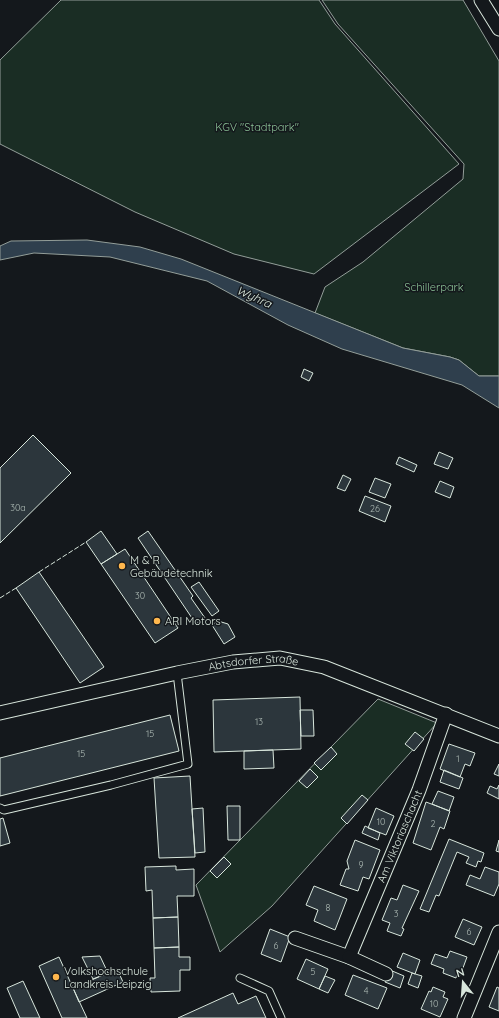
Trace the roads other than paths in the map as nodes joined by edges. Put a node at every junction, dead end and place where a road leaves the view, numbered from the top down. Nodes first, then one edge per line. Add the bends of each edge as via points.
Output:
1 (481, 0) edge
2 (499, 29) edge
3 (177, 673) junction
4 (0, 713) edge
5 (446, 714) junction
6 (499, 736) edge
7 (0, 808) edge
8 (499, 932) edge
9 (295, 938) dead end
10 (349, 957) junction
11 (386, 974) dead end
12 (240, 978) dead end
13 (282, 1018) edge
14 (464, 1018) edge

1 - 2 street
3 - 4 street, Abtsdorfer Straße
3 - 5 street, Abtsdorfer Straße via 233,662 280,658 324,667
3 - 7 lane via 188,764 96,789 4,810
5 - 6 street, Abtsdorfer Straße
5 - 10 street, Am Viktoriaschacht via 419,790
8 - 14 street
9 - 10 street
10 - 11 street
12 - 13 lane via 269,991

